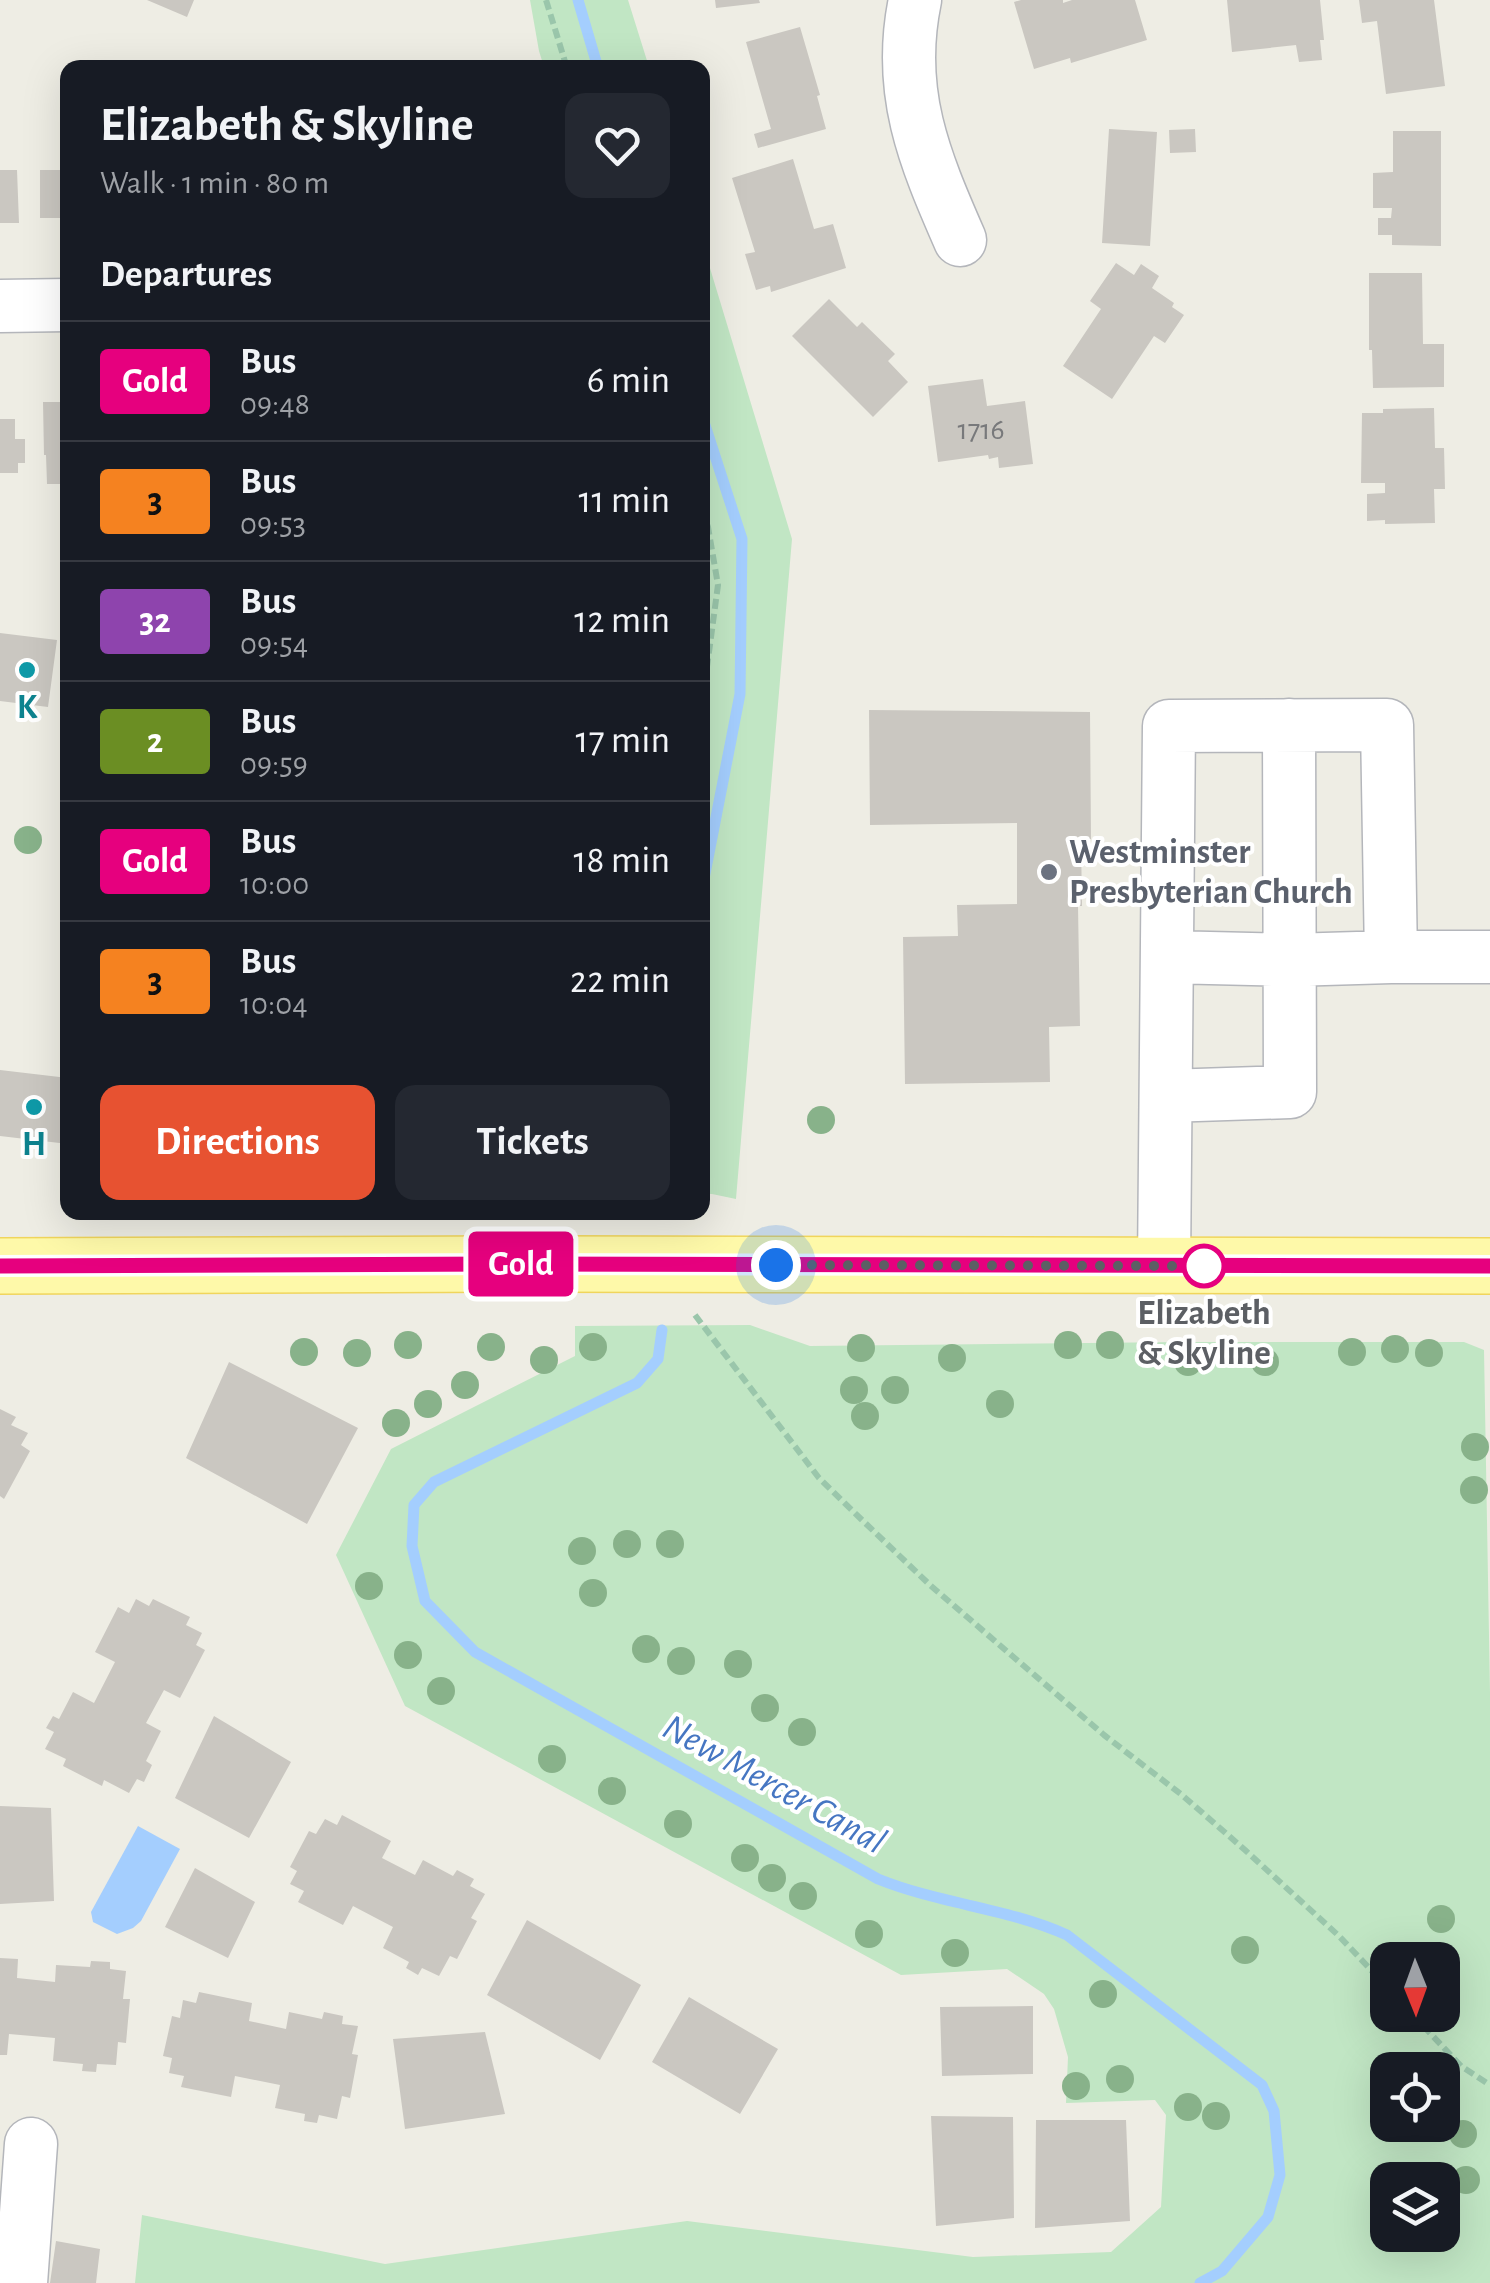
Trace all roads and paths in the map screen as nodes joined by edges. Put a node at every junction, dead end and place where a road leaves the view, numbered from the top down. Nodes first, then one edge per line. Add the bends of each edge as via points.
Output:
1 (546, 0) edge
2 (915, 0) edge
3 (565, 60) edge
4 (960, 240) dead end
5 (60, 305) edge
6 (0, 306) edge
7 (710, 539) edge
8 (710, 644) edge
9 (1289, 726) junction
10 (1391, 957) junction
11 (1168, 958) junction
12 (1490, 958) edge
13 (1290, 960) junction
14 (1167, 1096) junction
15 (0, 1266) edge
16 (1164, 1266) junction
17 (1490, 1266) edge
18 (695, 1316) dead end
19 (1370, 1969) edge
20 (1428, 2032) edge
21 (1490, 2086) edge
22 (31, 2144) dead end
23 (21, 2283) edge

1 - 3 path
2 - 4 street via 909,84 916,128
5 - 6 street
7 - 8 path via 718,585
9 - 10 street via 1387,725
9 - 11 street via 1169,726
9 - 13 street
10 - 12 street
10 - 13 street
11 - 13 street
11 - 14 street
13 - 14 street via 1290,1092
14 - 16 street
15 - 16 main road
16 - 17 main road
18 - 19 path via 819,1478 861,1519 930,1585 1246,1850
20 - 21 path
22 - 23 street

